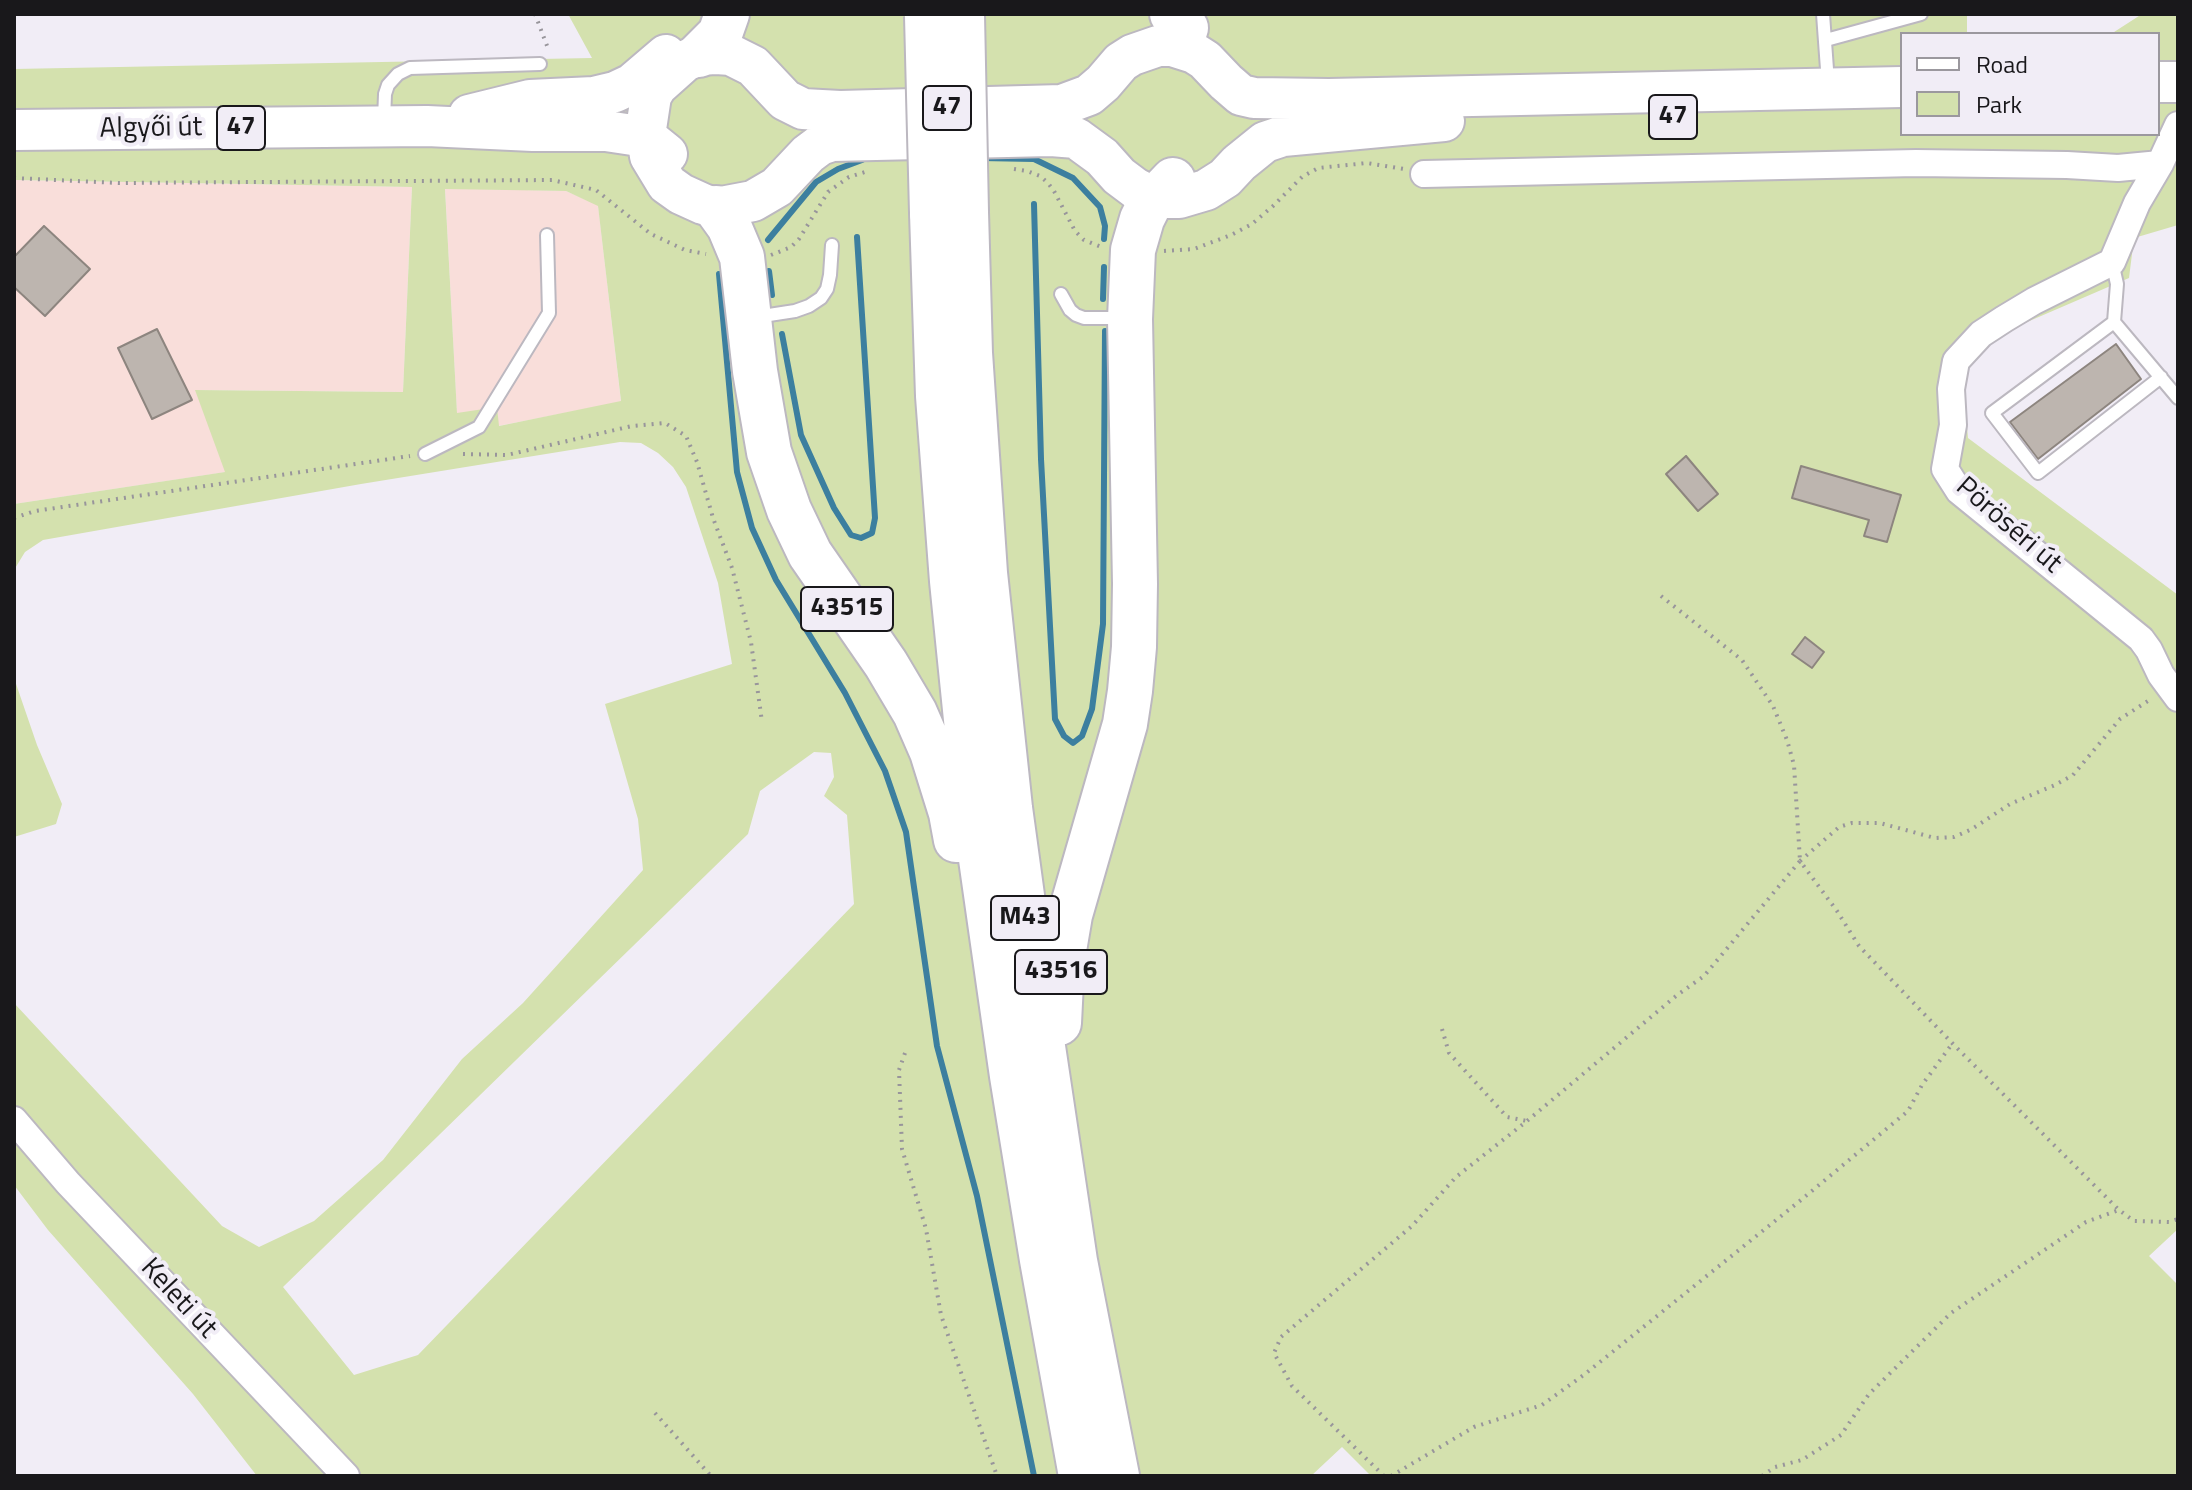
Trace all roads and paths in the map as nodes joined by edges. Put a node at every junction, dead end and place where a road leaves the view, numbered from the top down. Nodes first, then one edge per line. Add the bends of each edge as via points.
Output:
1 (535, 14) edge
2 (1823, 14) edge
3 (1921, 14) edge
4 (945, 15) edge
5 (1179, 21) edge
6 (716, 35) edge
7 (1826, 40) junction
8 (540, 64) joint
9 (1239, 85) junction
10 (1900, 87) edge
11 (1828, 88) junction
12 (633, 94) junction
13 (1444, 108) junction
14 (1900, 113) edge
15 (2178, 125) edge
16 (427, 126) junction
17 (384, 127) junction
18 (14, 130) edge
19 (1244, 146) junction
20 (648, 147) junction
21 (2169, 164) edge
22 (1424, 174) dead end
23 (1164, 189) junction
24 (716, 208) junction
25 (949, 213) junction
26 (547, 235) dead end
27 (832, 245) dead end
28 (2112, 262) junction
29 (1061, 294) dead end
30 (749, 318) junction
31 (1130, 319) junction
32 (2114, 322) junction
33 (2161, 377) junction
34 (2178, 398) edge
35 (425, 454) junction
36 (14, 518) edge
37 (1661, 596) dead end
38 (2174, 694) edge
39 (762, 722) dead end
40 (1800, 861) junction
41 (1001, 1004) junction
42 (1442, 1029) dead end
43 (1953, 1044) junction
44 (905, 1053) dead end
45 (14, 1120) edge
46 (1527, 1121) junction
47 (2119, 1210) junction
48 (2178, 1219) edge
49 (1075, 1261) junction
50 (655, 1413) dead end
51 (346, 1476) edge
52 (711, 1476) edge
53 (997, 1476) edge
54 (1081, 1476) edge
55 (1117, 1476) edge
56 (1384, 1476) edge
57 (1391, 1476) edge
58 (1762, 1476) edge

1 - 8 path via 550,55
2 - 7 lane
3 - 7 lane
4 - 25 highway, M43, bridge
5 - 6 main road, 47 via 1126,36 1068,86 1019,93 827,96 800,86 746,41
5 - 9 main road, 47 via 1216,45
6 - 9 main road, 47 via 731,55 753,66 785,100 803,109 1062,105 1089,95 1132,55 1158,46 1184,48 1226,82
6 - 12 main road, 47 via 677,46 632,84
7 - 11 lane
8 - 17 lane via 410,68 388,85
9 - 13 main road, 47 via 1254,98
9 - 19 main road
10 - 11 main road, 47
11 - 13 main road, 47
12 - 16 main road, 47 via 530,100
12 - 20 main road via 647,112
13 - 14 main road, 47
13 - 19 main road, 47
15 - 21 street
16 - 17 main road, Algyői út / 47
16 - 20 main road, 47 via 534,143
17 - 18 main road, Algyői út / 47
19 - 23 main road, 47 via 1225,178 1206,190 1179,198
20 - 23 main road, 47 via 664,151 696,183 734,188 766,171 794,140 822,128 1074,123 1106,134 1134,164 1161,177
20 - 24 main road via 667,184
21 - 22 street via 2118,168 1916,163
21 - 28 street via 2137,203
23 - 24 main road, 47 via 1135,188 1076,138 832,141 808,154 777,187 753,201
23 - 31 highway, 43516 via 1142,219 1133,250
24 - 30 highway, 43515 via 742,257
25 - 41 highway, M43 via 938,396 978,838
25 - 49 highway, M43 via 970,353 1005,761
26 - 35 lane via 549,313 479,427
27 - 30 lane via 830,275 821,298 795,311
28 - 32 lane via 2117,284
28 - 38 street, Pöröséri út via 2004,319 1956,361 1945,469 1959,491 2131,630
29 - 31 lane via 1070,310 1084,318
30 - 41 highway, 43515 via 769,452 789,510 810,554 915,713 951,813
31 - 49 highway, 43516 via 1135,584 1130,691 1070,915 1058,1025 1076,1175
32 - 33 lane
32 - 33 lane via 1992,413 2038,473
33 - 34 lane
35 - 36 path
35 - 39 path via 507,455 665,423 686,436 732,568 751,642
37 - 40 path via 1742,660 1773,706 1794,765
38 - 40 path via 2141,704 2120,719 2073,775 2010,804 1972,829 1935,838 1880,823 1852,823 1839,827
40 - 43 path via 1859,946
40 - 46 path via 1704,976
41 - 54 highway, M43
42 - 46 path via 1449,1053 1507,1117
43 - 47 path
43 - 57 path via 1908,1111 1585,1374 1542,1405 1474,1427
44 - 53 path via 899,1070 902,1149 926,1229 941,1315
45 - 51 street, Keleti út
46 - 56 path via 1456,1177 1412,1226 1281,1337 1274,1353 1292,1386
47 - 48 path via 2134,1221
47 - 58 path via 2086,1222 1951,1313 1869,1394 1841,1435 1802,1460
49 - 55 highway, M43
50 - 52 path

